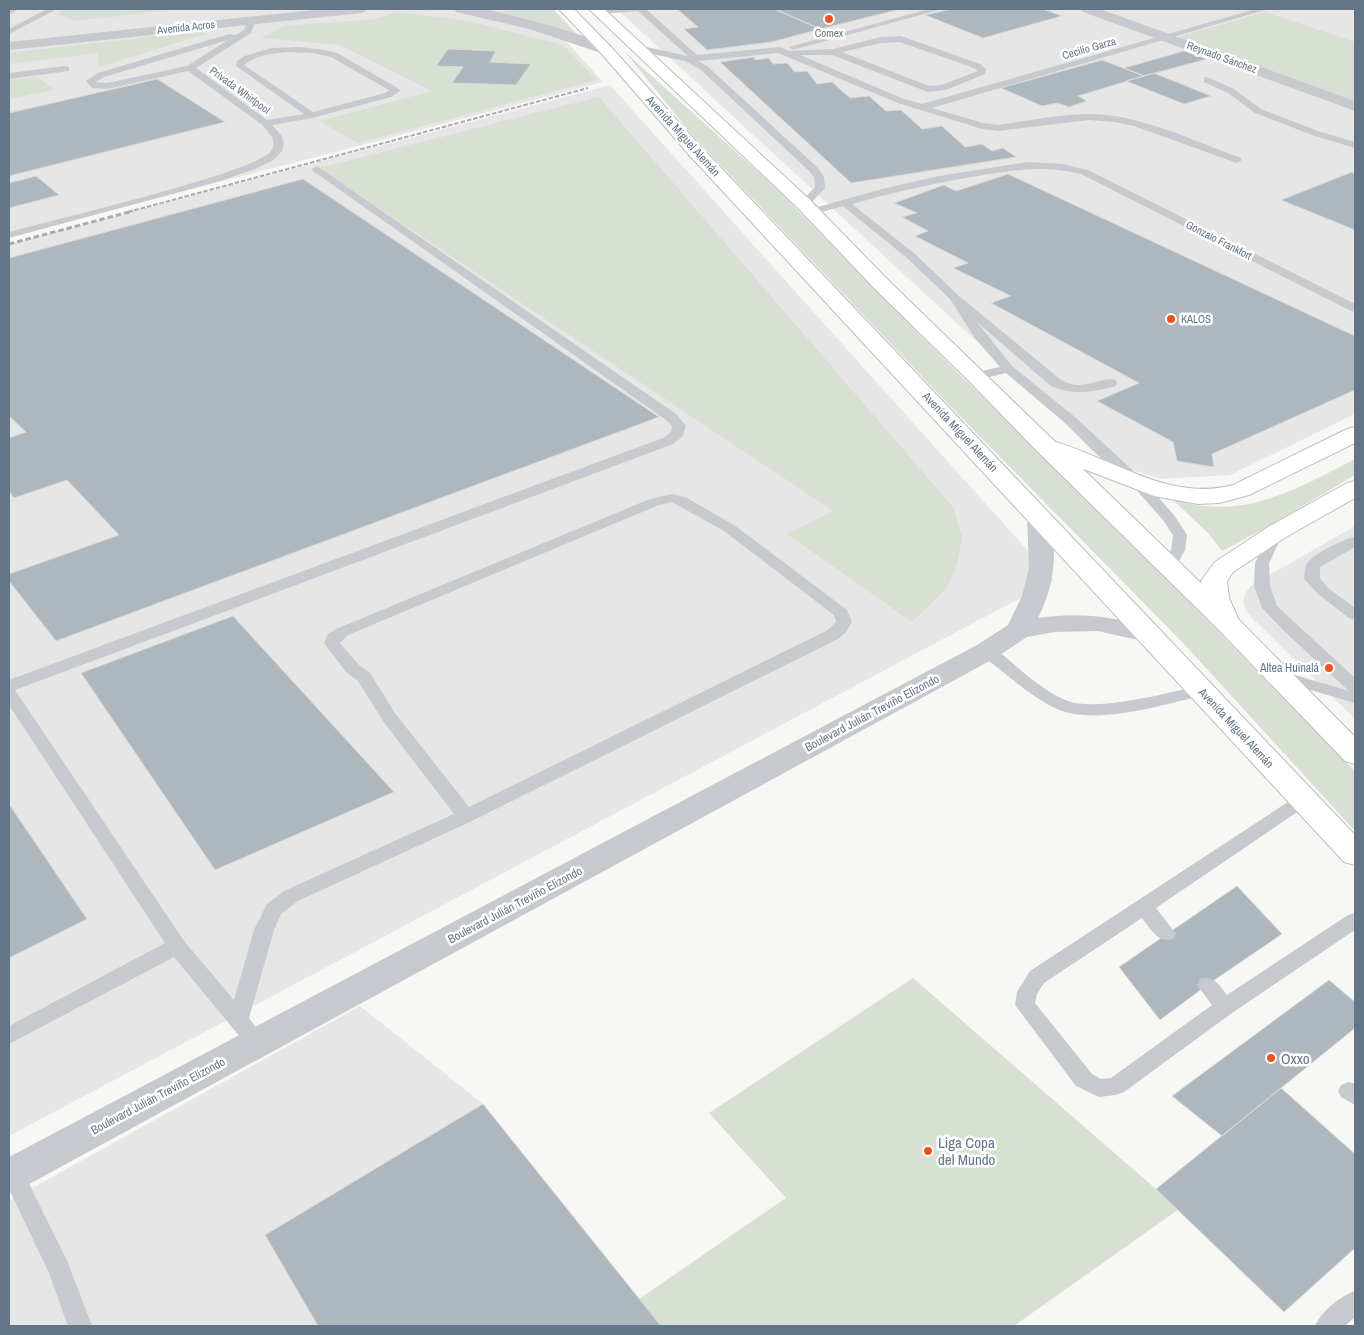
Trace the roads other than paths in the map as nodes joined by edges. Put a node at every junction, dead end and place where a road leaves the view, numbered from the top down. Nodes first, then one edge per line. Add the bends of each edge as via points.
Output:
1 (15, 9) edge
2 (53, 9) edge
3 (362, 9) edge
4 (462, 9) edge
5 (566, 9) edge
6 (636, 9) edge
7 (641, 9) edge
8 (938, 9) edge
9 (1088, 9) edge
10 (1264, 9) edge
11 (485, 10) edge
12 (598, 11) edge
13 (9, 12) edge
14 (285, 13) edge
15 (204, 20) junction
16 (251, 20) edge
17 (9, 32) edge
18 (9, 36) edge
19 (1168, 38) junction
20 (9, 46) edge
21 (637, 48) junction
22 (606, 50) junction
23 (783, 52) junction
24 (833, 52) junction
25 (692, 59) junction
26 (190, 68) junction
27 (66, 69) dead end
28 (9, 76) edge
29 (1207, 80) dead end
30 (1355, 106) edge
31 (920, 108) junction
32 (312, 115) junction
33 (265, 122) junction
34 (1355, 145) edge
35 (1238, 160) dead end
36 (317, 169) dead end
37 (845, 203) junction
38 (808, 208) junction
39 (9, 235) edge
40 (954, 297) junction
41 (1355, 308) edge
42 (1008, 369) junction
43 (977, 376) junction
44 (1111, 383) dead end
45 (1355, 434) edge
46 (1045, 446) junction
47 (1136, 482) junction
48 (1355, 488) edge
49 (1039, 516) junction
50 (1277, 532) junction
51 (1355, 540) edge
52 (1169, 567) junction
53 (1355, 615) edge
54 (1227, 623) junction
55 (1019, 630) junction
56 (1151, 635) junction
57 (987, 651) junction
58 (1278, 675) junction
59 (9, 686) edge
60 (1355, 687) edge
61 (1201, 691) junction
62 (9, 693) edge
63 (1355, 698) edge
64 (1355, 754) edge
65 (1304, 800) junction
66 (466, 816) junction
67 (1355, 854) edge
68 (1144, 907) junction
69 (1355, 920) edge
70 (1166, 934) dead end
71 (177, 946) junction
72 (1207, 985) dead end
73 (1225, 1007) junction
74 (248, 1032) junction
75 (9, 1036) edge
76 (11, 1175) edge
77 (1355, 1302) edge
78 (80, 1326) edge
79 (1327, 1326) edge

1 - 13 lane
2 - 17 lane
3 - 14 street, Avenida Acros
4 - 11 street
5 - 22 main road, Avenida Miguel Alemán
6 - 12 lane
7 - 25 lane
8 - 23 lane
9 - 19 street, Reynado Sánchez
10 - 19 lane, Cecilio Garza
11 - 22 street
12 - 21 main road
14 - 16 street, Avenida Acros
15 - 16 street, Avenida Acros
15 - 18 street, Avenida Acros
15 - 20 street, Avenida Acros
16 - 26 lane, Privada Whirlpool
16 - 26 lane via 91,81 95,86 107,86
19 - 30 street, Reynado Sánchez
19 - 31 lane, Cecilio Garza
21 - 25 lane
21 - 38 main road
22 - 49 main road, Avenida Miguel Alemán via 697,153
23 - 24 lane
23 - 25 lane
23 - 31 lane
24 - 24 lane via 881,40 901,40 977,66 982,72 942,88 928,89
25 - 38 lane via 813,169 819,177 820,188
26 - 33 lane, Privada Whirlpool
27 - 28 lane
29 - 34 lane via 1231,91 1258,111
31 - 35 lane via 998,128 1089,117 1115,119
32 - 32 lane via 388,96 396,90 324,51 276,51 253,56 240,63 244,70
32 - 33 lane
33 - 39 lane, Privada Whirlpool via 276,135 277,151 251,167
36 - 59 lane via 671,417 680,426 678,434 659,445
37 - 38 lane, Gonzalo Frankfort
37 - 40 lane via 911,256
37 - 41 lane, Gonzalo Frankfort via 939,179 1028,165 1064,167 1084,172
38 - 43 main road
40 - 42 lane via 978,336
40 - 44 lane via 1065,388 1084,391
42 - 43 lane
42 - 47 lane via 1070,420
43 - 46 main road
45 - 47 main road via 1241,490 1218,496 1177,495
46 - 47 main road
46 - 52 main road
47 - 52 lane via 1180,535 1178,550
48 - 50 main road
49 - 55 street via 1041,575
49 - 56 main road, Avenida Miguel Alemán
50 - 54 main road via 1224,567 1214,581 1216,598
50 - 60 lane via 1262,563 1262,586 1270,608
51 - 53 lane via 1313,565 1312,578 1323,591
52 - 54 main road
54 - 58 main road
55 - 56 street, Boulevard Julián Treviño Elizondo via 1075,622 1098,623
55 - 57 street, Boulevard Julián Treviño Elizondo
56 - 61 main road, Avenida Miguel Alemán
57 - 61 lane via 1064,706 1082,710
57 - 74 street, Boulevard Julián Treviño Elizondo
58 - 63 lane
58 - 64 main road
61 - 65 main road, Avenida Miguel Alemán
62 - 71 lane
65 - 67 main road, Avenida Miguel Alemán
65 - 68 lane
66 - 66 lane via 832,635 844,622 841,614 788,570 729,528 682,501 665,498 342,632 334,638 334,649 364,677 389,717
66 - 74 lane via 291,896 274,909 264,930
68 - 70 lane
68 - 73 lane via 1037,977 1027,992 1025,1006 1084,1080 1099,1088 1116,1086
69 - 73 lane
71 - 74 lane
71 - 75 lane
72 - 73 lane
74 - 76 street, Boulevard Julián Treviño Elizondo
76 - 78 lane via 60,1271
77 - 79 lane

